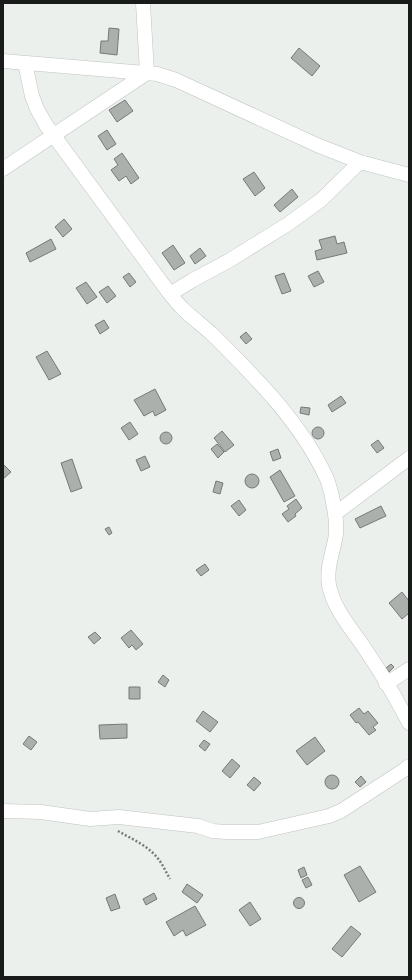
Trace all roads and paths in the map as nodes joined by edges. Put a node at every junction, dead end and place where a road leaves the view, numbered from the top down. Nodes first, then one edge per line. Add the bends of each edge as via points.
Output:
1 (143, 3) edge
2 (3, 61) edge
3 (25, 63) junction
4 (148, 73) junction
5 (53, 135) junction
6 (360, 162) junction
7 (3, 169) edge
8 (409, 175) edge
9 (170, 294) junction
10 (409, 458) edge
11 (336, 513) junction
12 (409, 668) edge
13 (386, 684) junction
14 (409, 723) edge
15 (409, 766) edge
16 (3, 811) edge
17 (112, 828) dead end
18 (170, 879) dead end

1 - 4 street
2 - 3 street
3 - 4 street
3 - 5 street via 37,109
4 - 5 street
4 - 6 street via 176,80 310,142
5 - 7 street
5 - 9 street
6 - 8 street
6 - 9 street via 321,200 288,224
9 - 11 street via 255,377 294,425 317,458 328,480
10 - 11 street
11 - 13 street via 336,534 329,566 329,584 342,616 370,655
12 - 13 street
13 - 14 street
15 - 16 street via 341,811 258,832 213,831 198,826 119,817 90,819 41,812
17 - 18 path via 154,854

